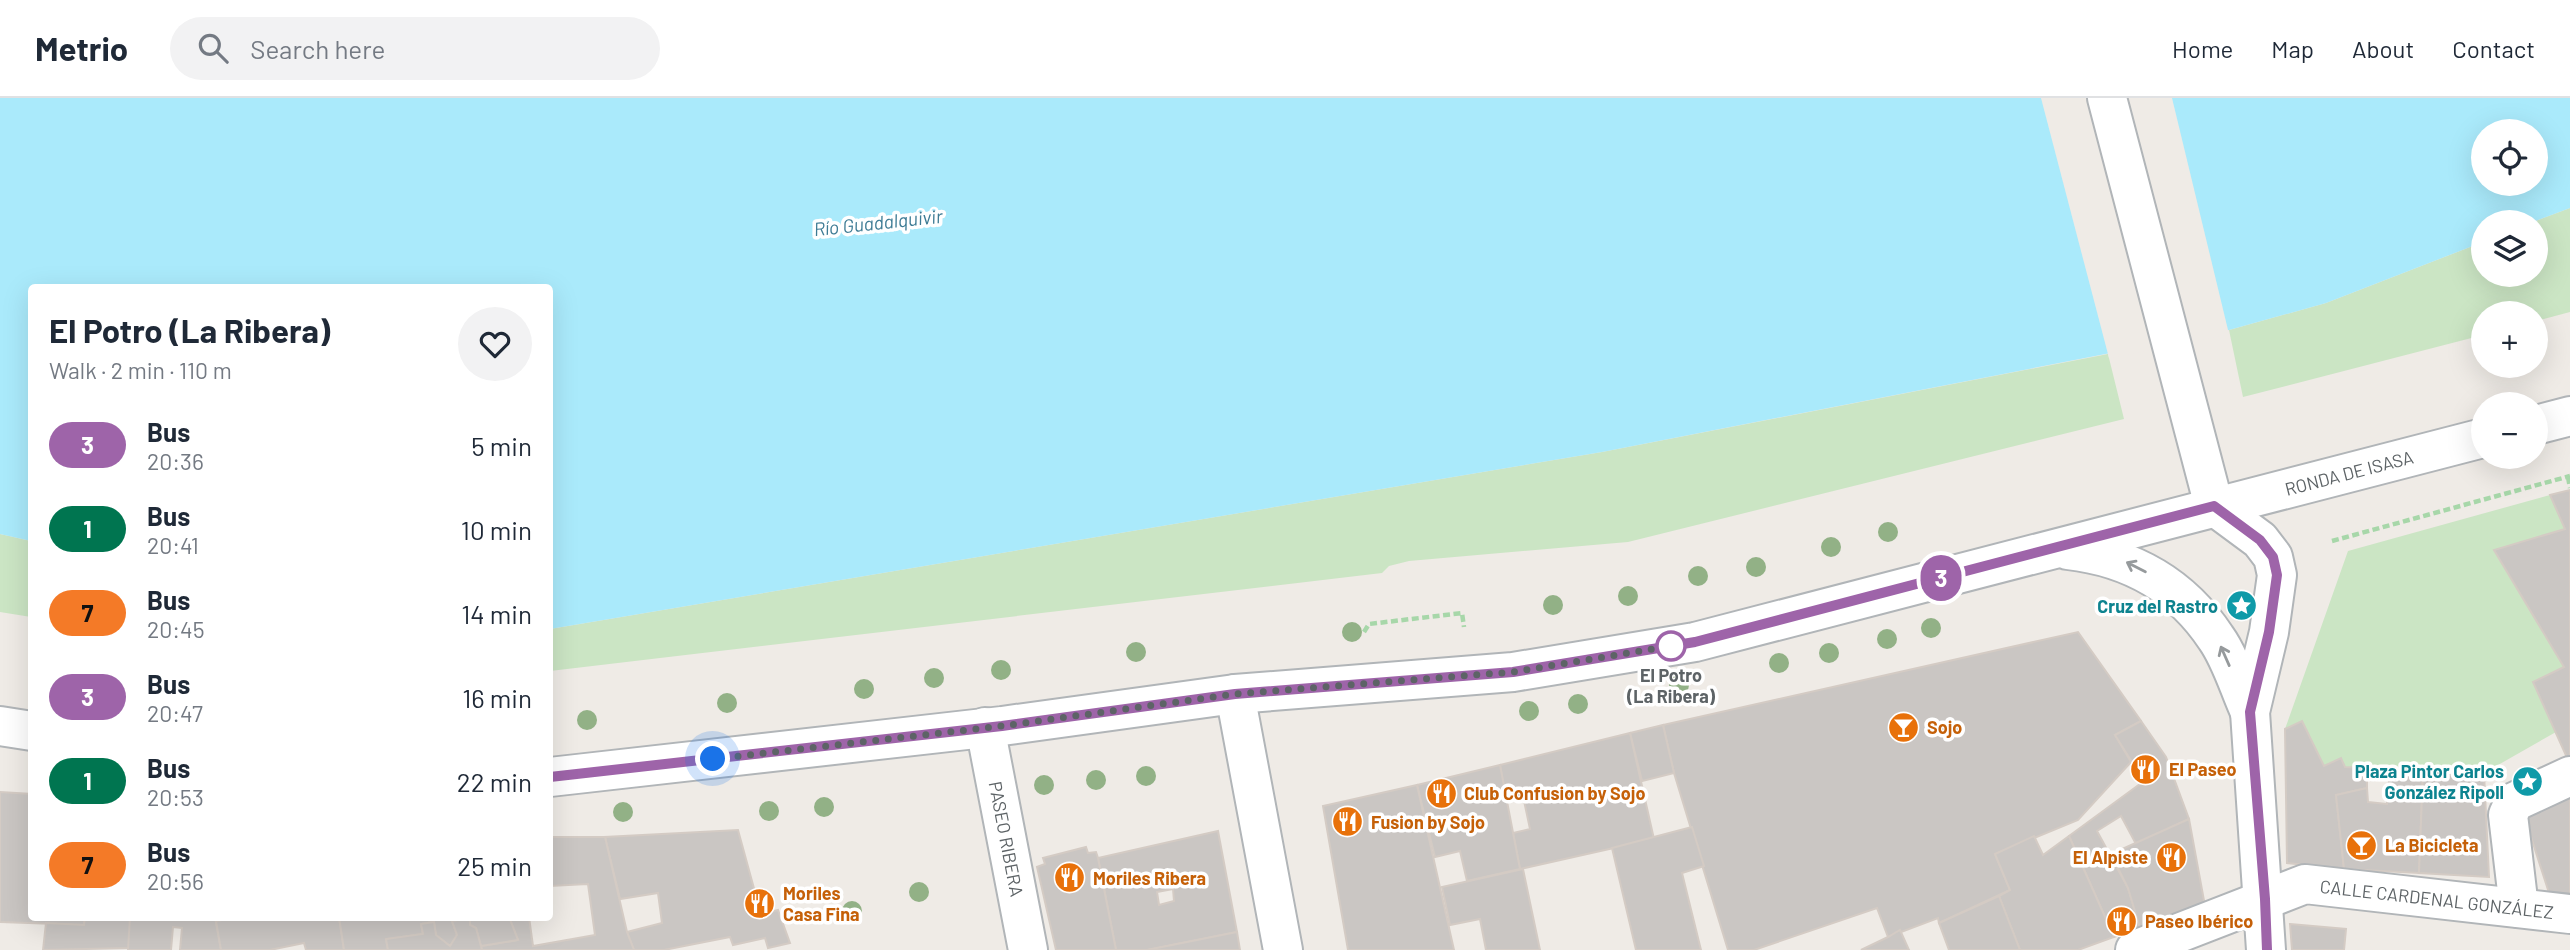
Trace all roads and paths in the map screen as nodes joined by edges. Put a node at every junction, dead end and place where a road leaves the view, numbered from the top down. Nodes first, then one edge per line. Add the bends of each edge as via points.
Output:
1 (2107, 98) edge
2 (2570, 416) edge
3 (2548, 422) edge
4 (2471, 441) edge
5 (2569, 477) edge
6 (2570, 488) edge
7 (2214, 506) junction
8 (2332, 541) dead end
9 (2056, 549) junction
10 (1464, 632) dead end
11 (1363, 634) dead end
12 (1235, 694) junction
13 (2250, 712) junction
14 (0, 726) edge
15 (985, 727) junction
16 (28, 730) edge
17 (2570, 776) edge
18 (553, 777) edge
19 (2265, 899) junction
20 (2519, 908) junction
21 (2570, 914) edge
22 (1028, 950) edge
23 (1283, 950) edge
24 (2136, 950) edge
25 (2266, 950) edge

1 - 7 street
2 - 3 street
4 - 7 street, RONDA DE ISASA
5 - 6 path
5 - 8 path
7 - 9 street
7 - 13 street via 2260,540 2273,557 2277,575
9 - 12 street via 1695,642 1513,672
13 -> 9 street via 2217,639 2191,607 2136,566 2102,554
10 - 11 path via 1462,613 1369,624
12 - 15 street
12 - 23 street
13 - 19 street
14 - 16 street
15 - 18 street
15 - 22 street, PASEO RIBERA
17 - 20 street via 2514,802 2508,815
19 - 20 street, CALLE CARDENAL GONZÁLEZ via 2305,884
19 - 24 street, CALLE CARDENAL GONZÁLEZ
19 - 25 street
20 - 21 street, CALLE CARDENAL GONZÁLEZ

